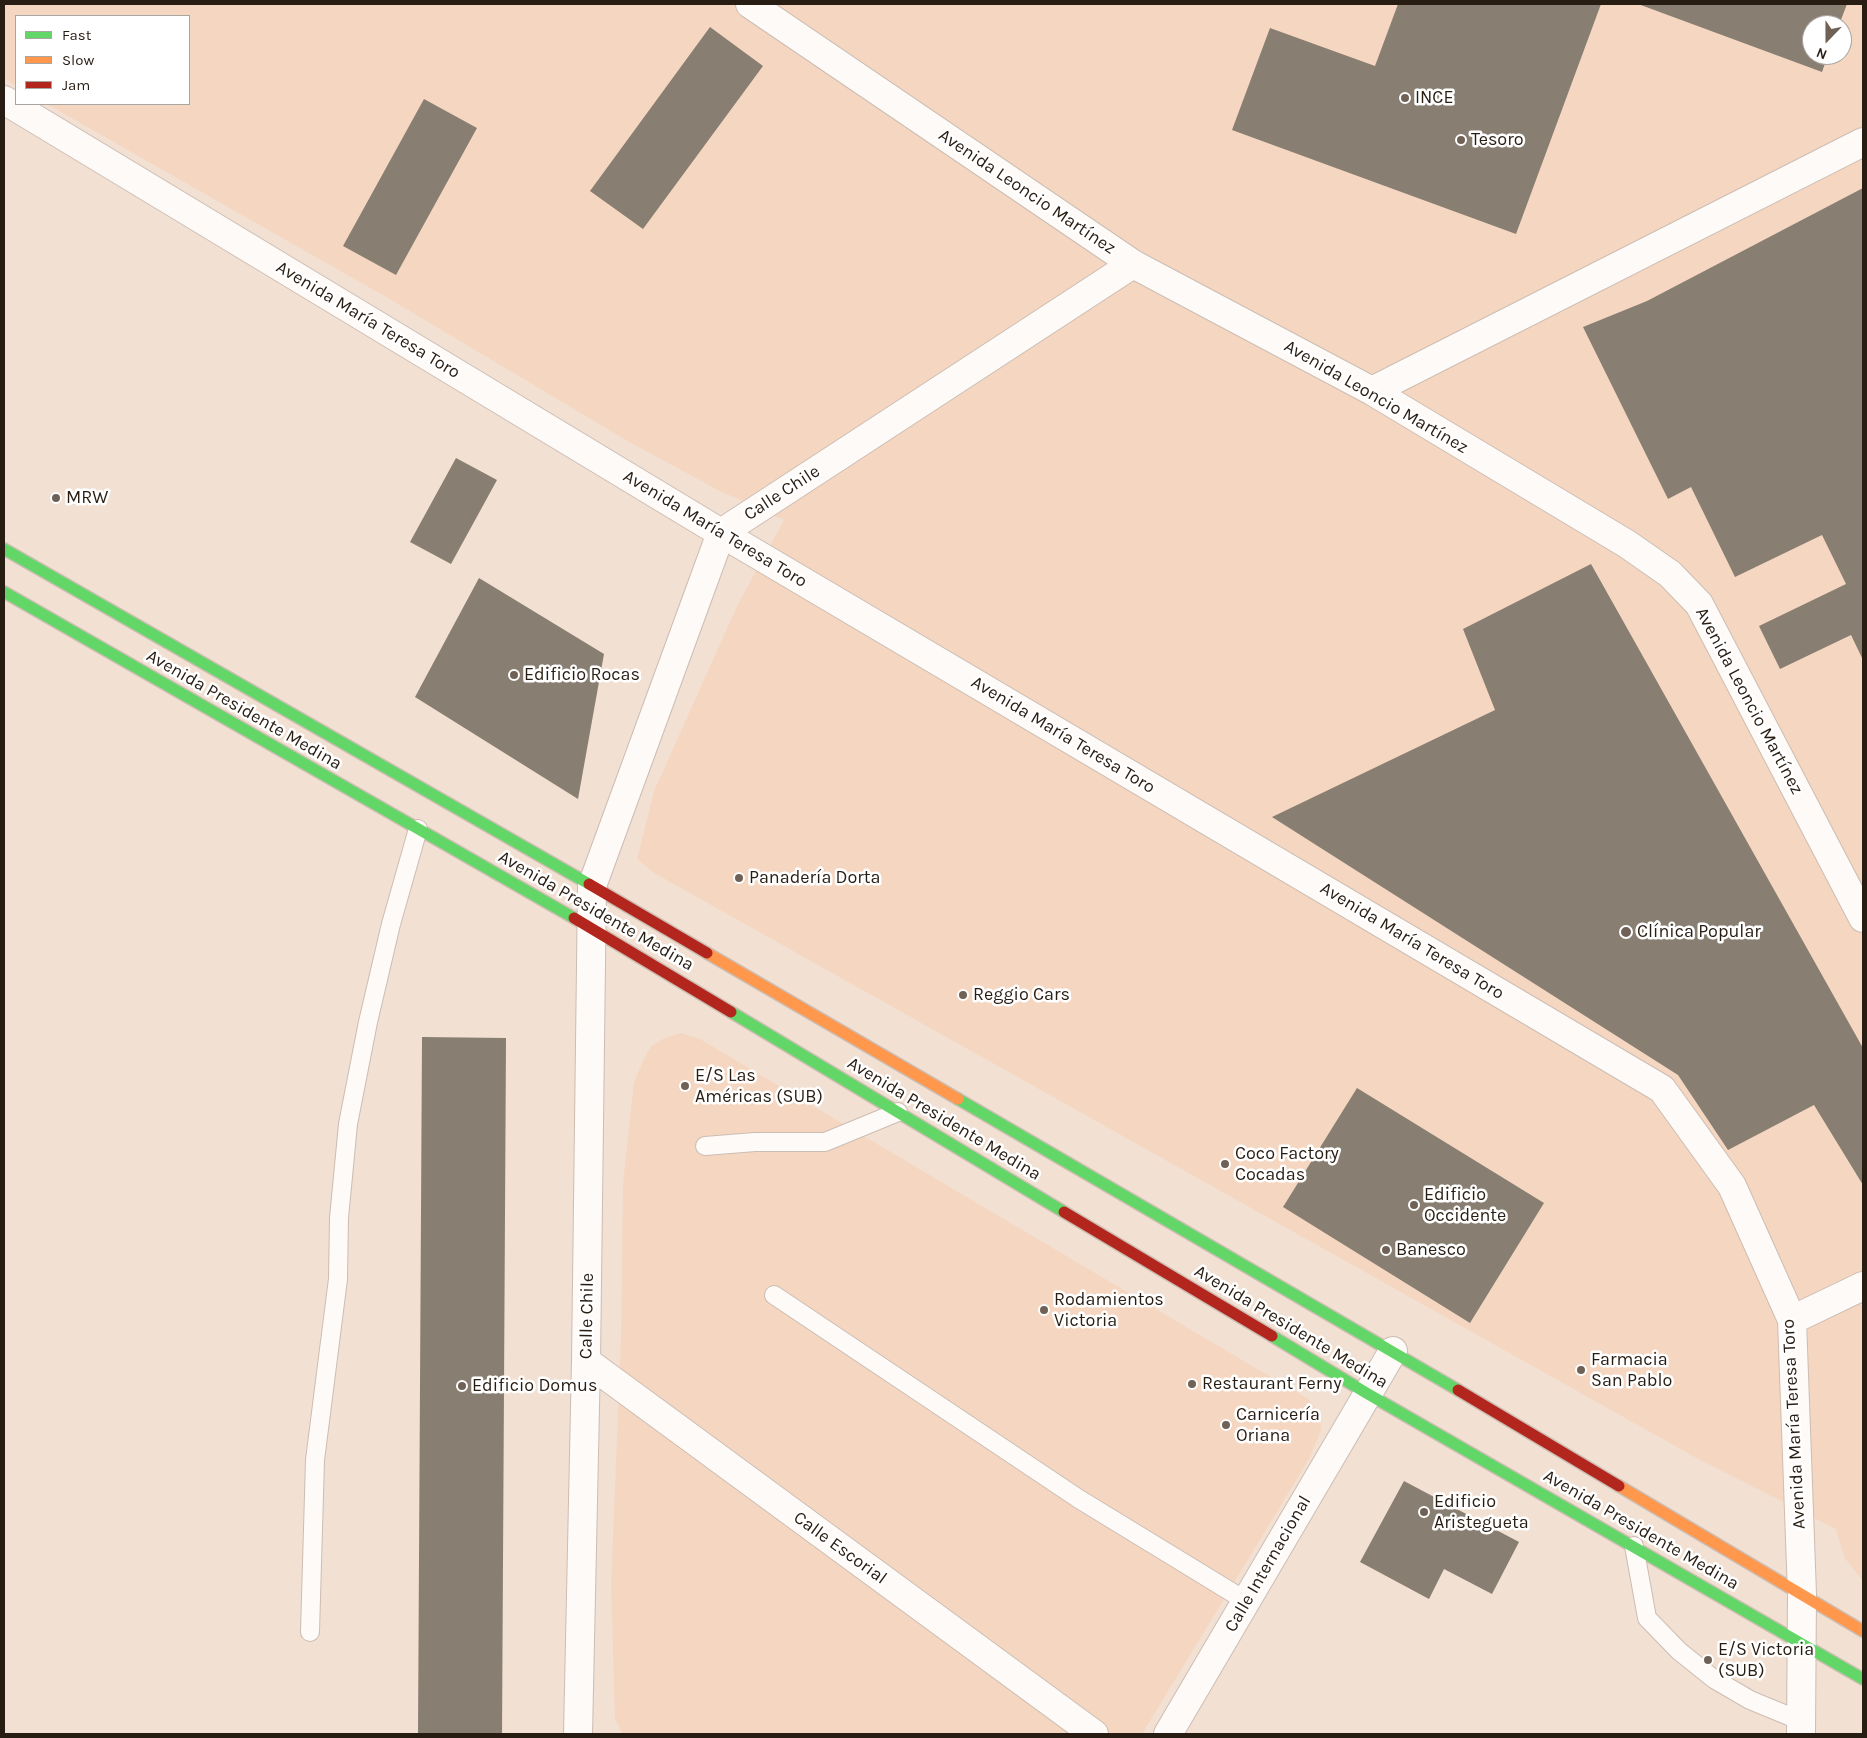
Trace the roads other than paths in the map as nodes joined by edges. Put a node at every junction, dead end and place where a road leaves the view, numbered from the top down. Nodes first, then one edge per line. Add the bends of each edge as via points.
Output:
1 (750, 4) edge
2 (4, 100) edge
3 (1863, 142) edge
4 (1133, 264) junction
5 (1372, 392) junction
6 (721, 533) junction
7 (4, 548) edge
8 (4, 592) edge
9 (418, 829) junction
10 (592, 886) junction
11 (1863, 918) edge
12 (592, 928) junction
13 (898, 1112) junction
14 (704, 1146) dead end
15 (1863, 1286) edge
16 (774, 1295) dead end
17 (1792, 1320) junction
18 (1393, 1351) junction
19 (586, 1361) junction
20 (1368, 1394) junction
21 (1634, 1546) junction
22 (1802, 1594) junction
23 (1246, 1601) junction
24 (1863, 1631) edge
25 (310, 1632) dead end
26 (1802, 1642) junction
27 (1863, 1680) edge
28 (1801, 1727) edge
29 (578, 1734) edge
30 (1094, 1734) edge
31 (1168, 1734) edge

1 - 4 street, Avenida Leoncio Martínez
2 - 6 street, Avenida María Teresa Toro
3 - 5 street
4 - 5 street, Avenida Leoncio Martínez
4 - 6 street, Calle Chile
5 - 11 street, Avenida Leoncio Martínez via 1627,544 1670,574 1699,604
6 - 10 street
6 - 17 street, Avenida María Teresa Toro via 1662,1088 1732,1186
7 - 10 street, Avenida Presidente Medina
8 - 9 street, Avenida Presidente Medina
9 - 12 street, Avenida Presidente Medina
9 - 25 lane via 376,986 348,1124 339,1218 338,1279 315,1460
10 - 12 street, Calle Chile
10 - 18 street, Avenida Presidente Medina
12 - 13 street, Avenida Presidente Medina
12 - 19 street, Calle Chile
13 - 14 lane via 825,1142
13 - 20 street, Avenida Presidente Medina
15 - 17 street
16 - 23 lane via 1079,1499
17 - 22 street, Avenida María Teresa Toro
18 - 20 street, Calle Internacional
18 - 22 street, Avenida Presidente Medina
19 - 29 street, Calle Chile
19 - 30 street, Calle Escorial
20 - 21 street, Avenida Presidente Medina
20 - 23 street, Calle Internacional
21 - 26 street, Avenida Presidente Medina
21 - 28 lane via 1646,1618 1679,1651 1714,1679
22 - 24 street, Avenida Presidente Medina
22 - 26 street, Avenida María Teresa Toro
23 - 31 street, Calle Internacional
26 - 27 street, Avenida Presidente Medina
26 - 28 street, Avenida María Teresa Toro

